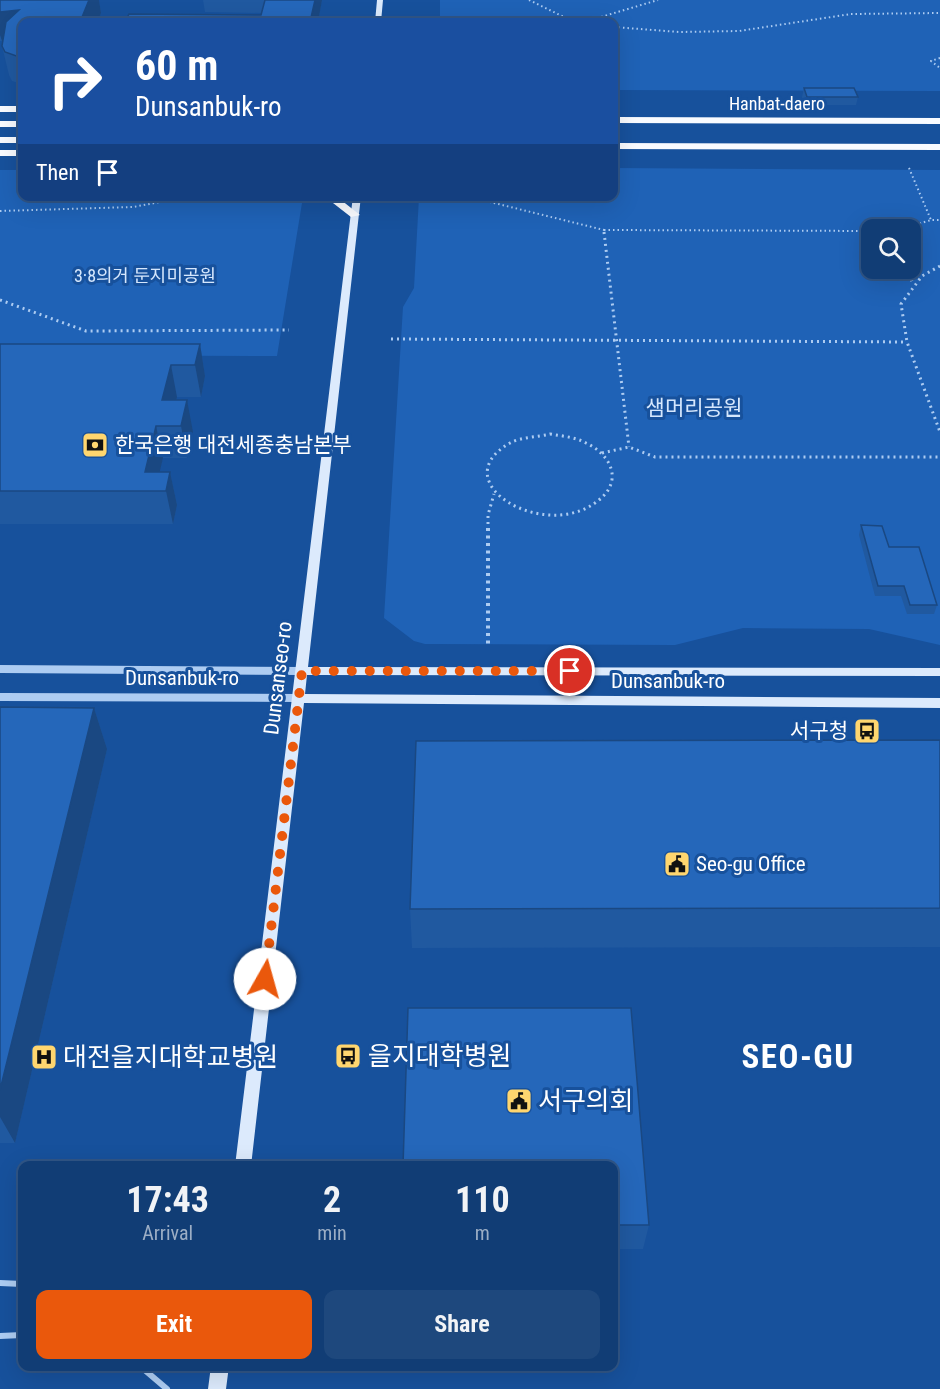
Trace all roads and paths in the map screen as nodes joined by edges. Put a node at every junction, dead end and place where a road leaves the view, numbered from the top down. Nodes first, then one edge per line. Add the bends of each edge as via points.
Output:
1 (380, 0) edge
2 (529, 0) edge
3 (658, 0) edge
4 (940, 13) edge
5 (378, 18) edge
6 (571, 18) edge
7 (597, 18) edge
8 (618, 27) edge
9 (940, 58) edge
10 (940, 68) edge
11 (0, 109) edge
12 (18, 109) edge
13 (618, 120) edge
14 (940, 122) edge
15 (0, 124) edge
16 (18, 124) edge
17 (0, 140) edge
18 (18, 140) edge
19 (618, 146) edge
20 (940, 147) edge
21 (0, 153) edge
22 (18, 153) edge
23 (906, 159) dead end
24 (166, 201) edge
25 (335, 201) edge
26 (356, 201) edge
27 (494, 201) edge
28 (0, 211) edge
29 (355, 215) junction
30 (932, 220) junction
31 (940, 220) edge
32 (921, 223) edge
33 (604, 230) junction
34 (861, 231) edge
35 (940, 266) edge
36 (911, 279) edge
37 (913, 285) junction
38 (0, 300) edge
39 (289, 330) dead end
40 (391, 339) dead end
41 (617, 340) junction
42 (907, 342) junction
43 (940, 432) edge
44 (629, 447) junction
45 (602, 453) junction
46 (940, 457) edge
47 (494, 494) junction
48 (488, 649) dead end
49 (0, 669) edge
50 (302, 671) junction
51 (940, 672) edge
52 (0, 697) edge
53 (298, 698) junction
54 (940, 703) edge
55 (244, 1161) edge
56 (0, 1283) edge
57 (18, 1284) edge
58 (18, 1335) edge
59 (0, 1336) edge
60 (146, 1371) edge
61 (219, 1371) edge
62 (167, 1389) edge
63 (217, 1389) edge

1 - 5 main road
2 - 6 path
3 - 7 path
4 - 8 path via 851,14 739,32
9 - 10 path via 931,61
11 - 12 main road
13 - 14 main road, Hanbat-daero
15 - 16 main road
17 - 18 main road
19 - 20 main road, Hanbat-daero
21 - 22 main road
23 - 30 path
24 - 28 path via 133,207
25 - 29 main road
26 - 29 main road, Dunsanseo-ro
27 - 33 path
29 - 50 main road, Dunsanseo-ro
30 - 31 path
30 - 32 path
33 - 34 path
33 - 41 path
35 - 37 path
36 - 37 path
37 - 42 path via 901,303
38 - 39 path via 86,331
40 - 41 path
41 - 42 path
41 - 44 path
42 - 43 path
44 - 45 path
44 - 46 path via 655,457
45 - 47 path via 588,443 550,434 512,441 489,461 486,474
45 - 47 path via 614,477 610,490 585,510 566,515 525,512
47 - 48 path via 488,515
49 - 50 street, Dunsanbuk-ro
50 - 51 main road, Dunsanbuk-ro
50 - 53 main road, Dunsanseo-ro
52 - 53 street, Dunsanbuk-ro
53 - 54 main road, Dunsanbuk-ro
53 - 55 main road, Dunsanseo-ro
56 - 57 lane
58 - 59 lane
60 - 62 lane
61 - 63 main road

